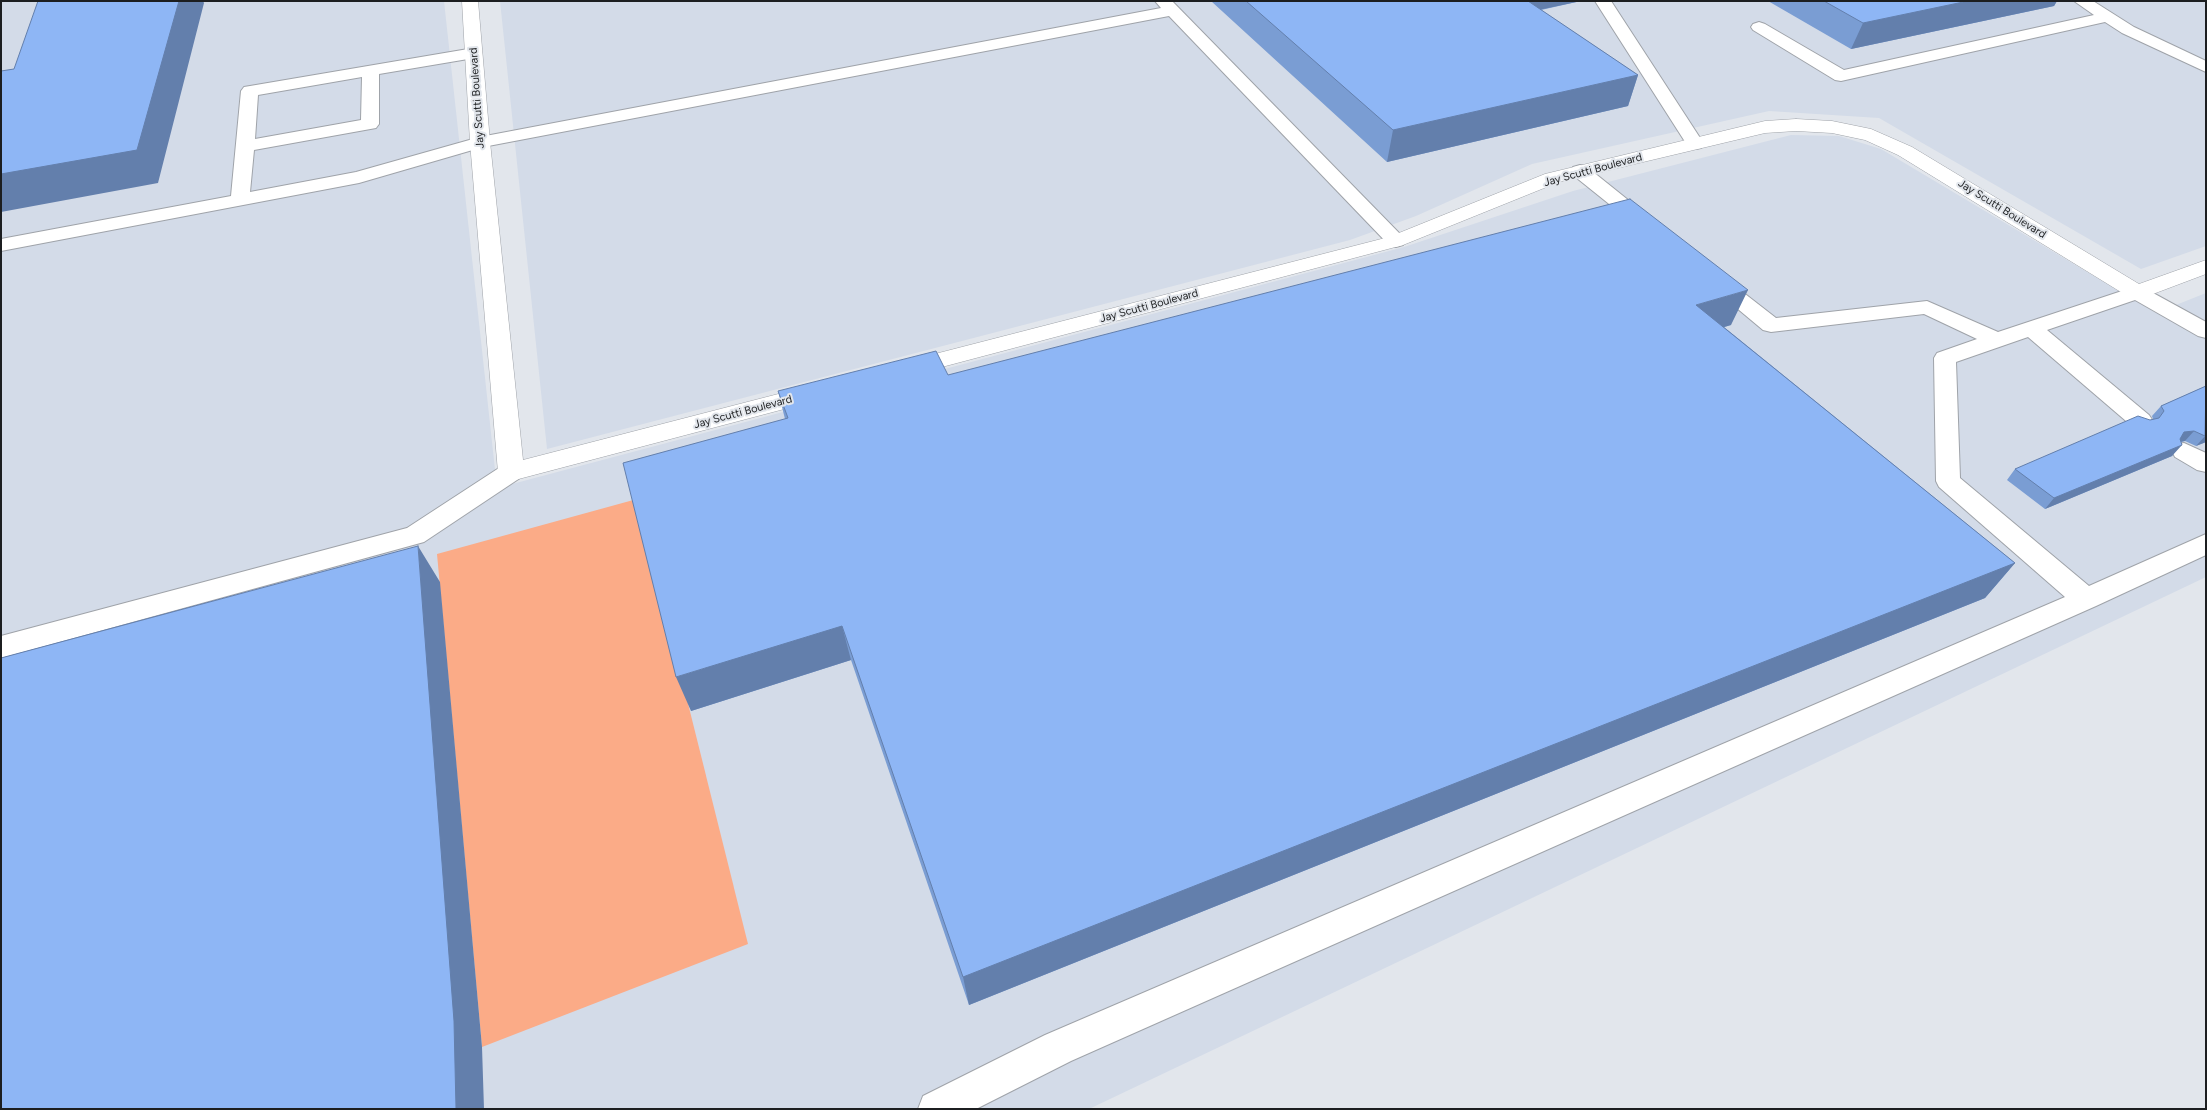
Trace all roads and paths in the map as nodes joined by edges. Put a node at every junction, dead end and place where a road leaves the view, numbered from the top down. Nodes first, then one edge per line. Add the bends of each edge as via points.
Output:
1 (470, 1) edge
2 (1603, 1) edge
3 (2082, 1) edge
4 (1167, 6) edge
5 (2107, 17) junction
6 (1759, 27) dead end
7 (474, 53) junction
8 (2206, 67) edge
9 (371, 70) junction
10 (480, 142) junction
11 (1696, 144) junction
12 (245, 146) junction
13 (1580, 171) junction
14 (240, 200) junction
15 (1658, 233) edge
16 (1396, 241) junction
17 (1, 245) edge
18 (2206, 266) edge
19 (1704, 271) edge
20 (2136, 292) junction
21 (2030, 328) junction
22 (2206, 331) edge
23 (1996, 340) junction
24 (887, 374) edge
25 (840, 386) edge
26 (2141, 421) edge
27 (2184, 451) edge
28 (2206, 464) edge
29 (512, 472) junction
30 (2206, 544) edge
31 (2086, 600) junction
32 (1, 647) edge
33 (936, 1109) edge

1 - 7 street, Jay Scutti Boulevard
2 - 11 lane
3 - 5 lane
4 - 10 lane
4 - 16 lane
5 - 6 lane via 1841,76
5 - 8 lane
7 - 9 lane
7 - 10 street, Jay Scutti Boulevard
9 - 12 lane via 250,91
9 - 12 lane via 370,124
10 - 14 lane via 359,177
10 - 29 street, Jay Scutti Boulevard
11 - 13 street, Jay Scutti Boulevard
11 - 20 street, Jay Scutti Boulevard via 1765,127 1796,125 1832,127 1871,135 1930,165
12 - 14 lane
13 - 15 lane
13 - 16 street, Jay Scutti Boulevard via 1552,178
14 - 17 lane
16 - 24 street, Jay Scutti Boulevard
18 - 20 street
19 - 23 lane via 1772,325 1927,307
20 - 21 lane
20 - 22 lane
21 - 23 lane
21 - 26 lane
23 - 31 lane via 1945,358 1948,481
25 - 29 street, Jay Scutti Boulevard
27 - 28 lane
29 - 32 lane via 415,535
30 - 31 lane
31 - 33 lane via 1058,1048

